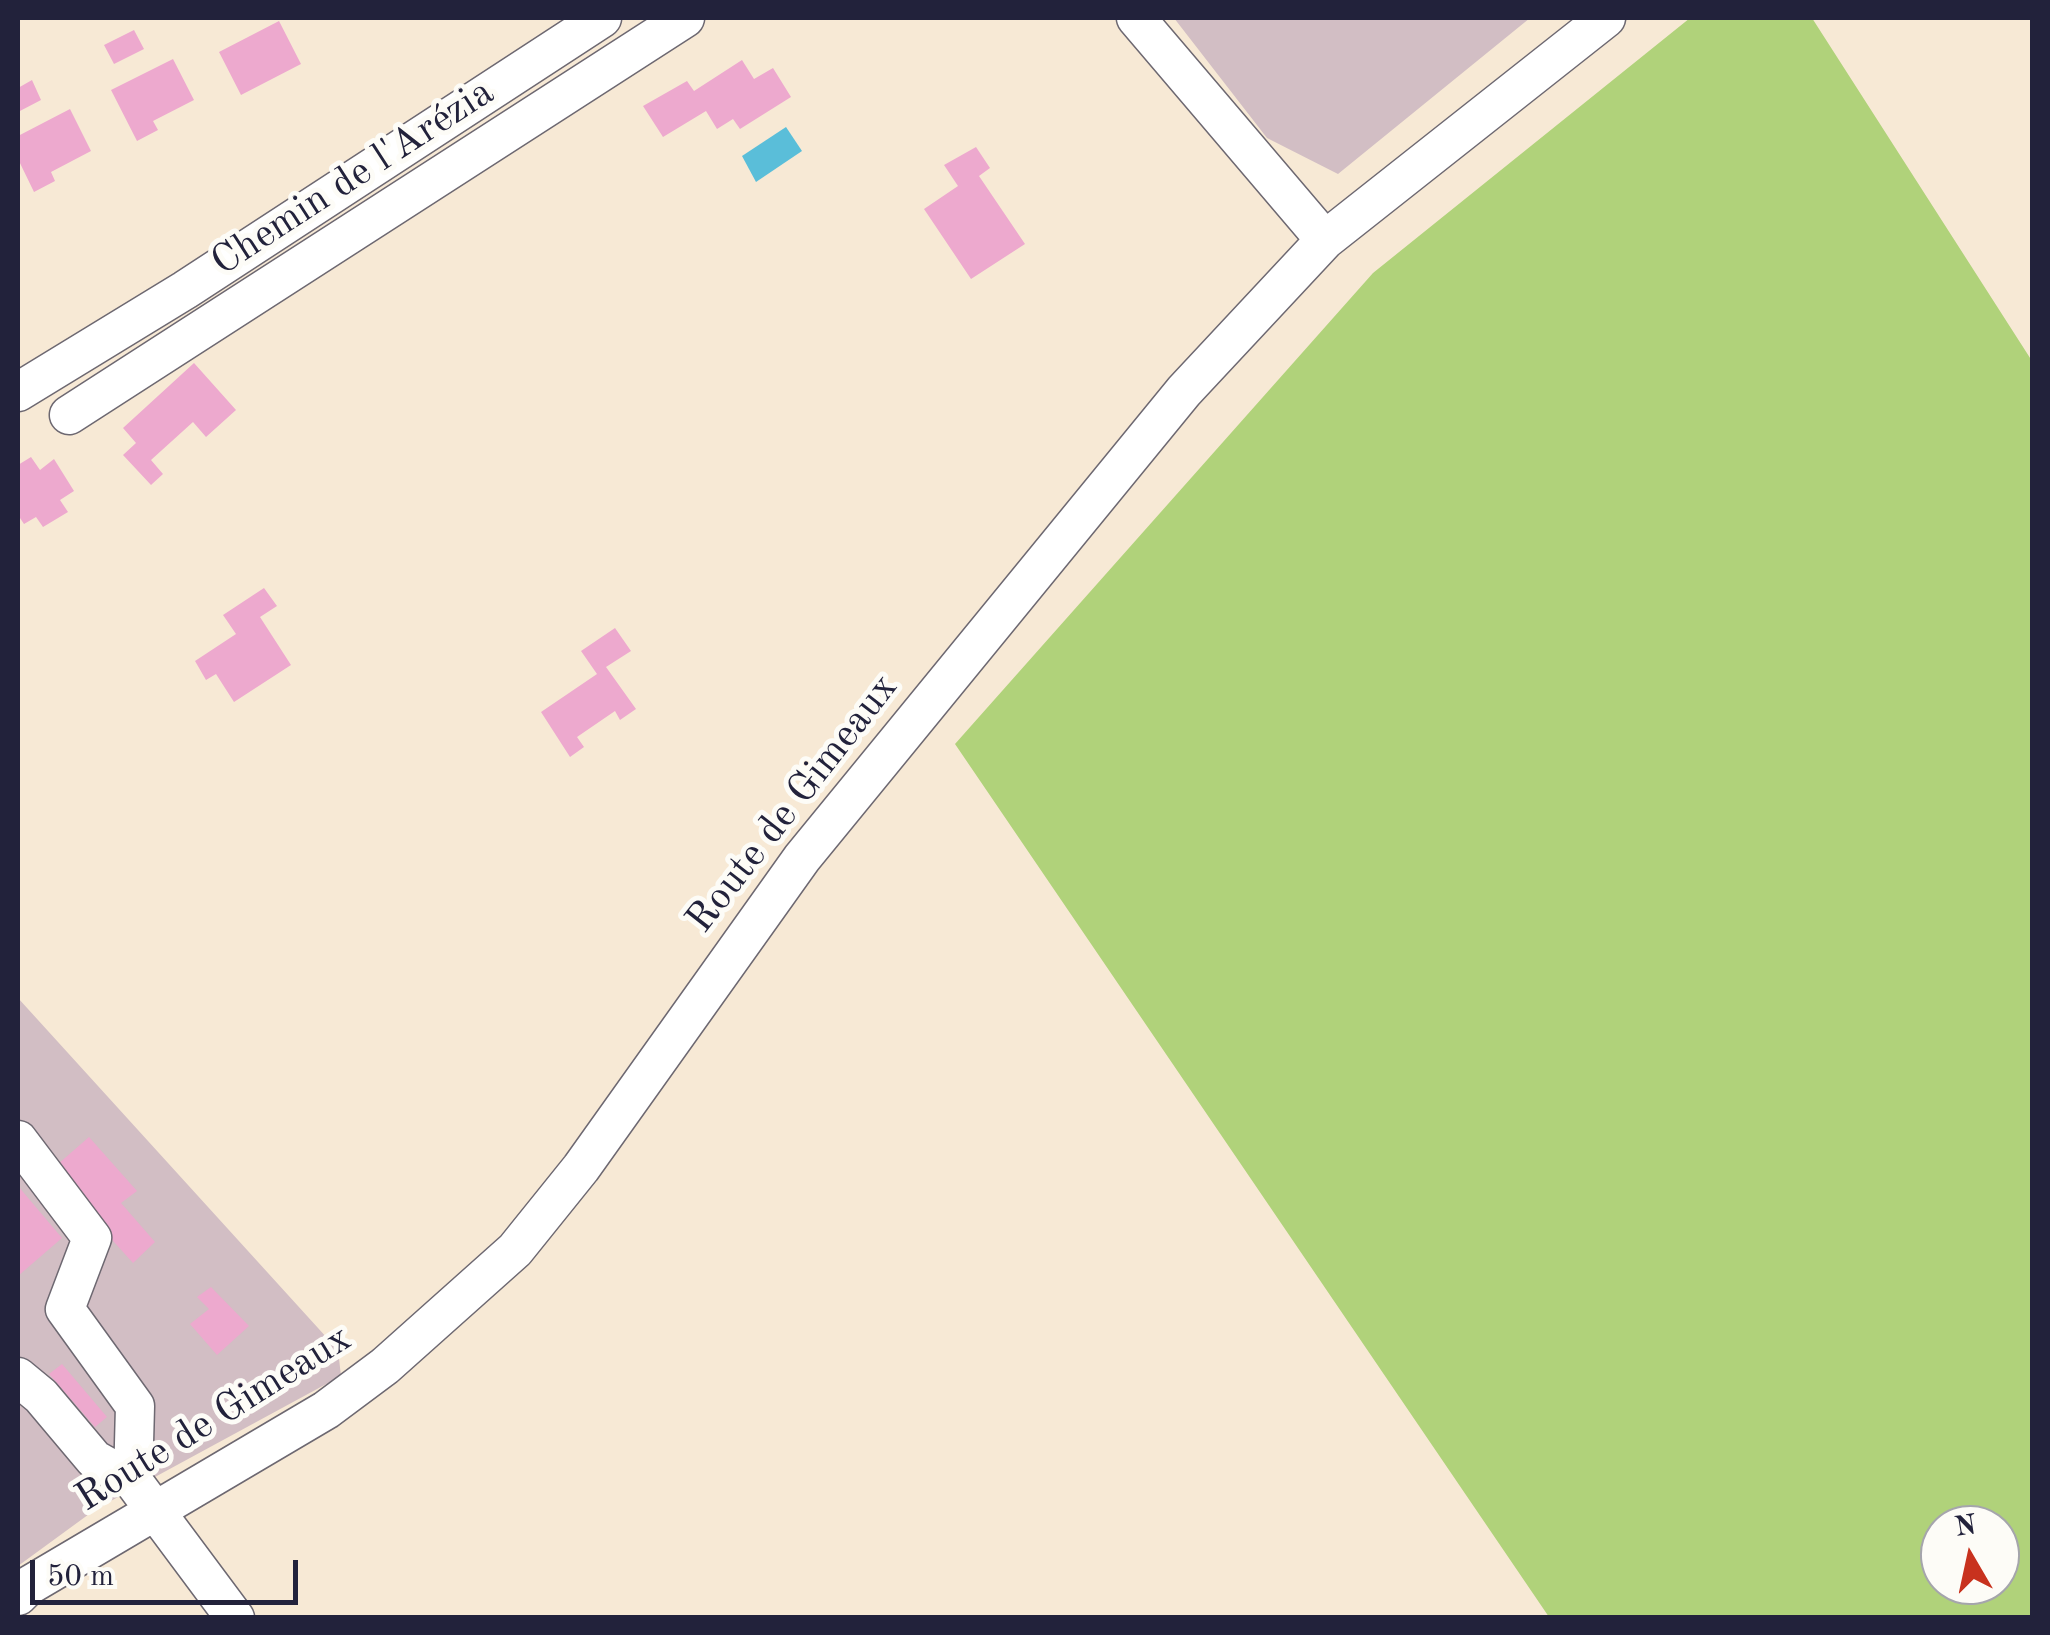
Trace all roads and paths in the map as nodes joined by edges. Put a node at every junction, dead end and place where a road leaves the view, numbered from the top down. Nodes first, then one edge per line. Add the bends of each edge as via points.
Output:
1 (602, 18) edge
2 (686, 18) edge
3 (1136, 18) edge
4 (1606, 18) edge
5 (1325, 240) junction
6 (18, 392) edge
7 (69, 414) dead end
8 (18, 1140) edge
9 (18, 1377) edge
10 (133, 1481) junction
11 (156, 1512) junction
12 (18, 1596) edge
13 (236, 1618) edge

1 - 6 street
2 - 7 street, Chemin de l'Arézia
3 - 5 street
4 - 5 street, Route de Gimeaux
5 - 11 street, Route de Gimeaux via 1184,392 802,858 515,1250 326,1410
8 - 10 street via 92,1238 65,1309 135,1406
9 - 10 street via 94,1459
10 - 11 street
11 - 12 street, Route de Gimeaux
11 - 13 street

